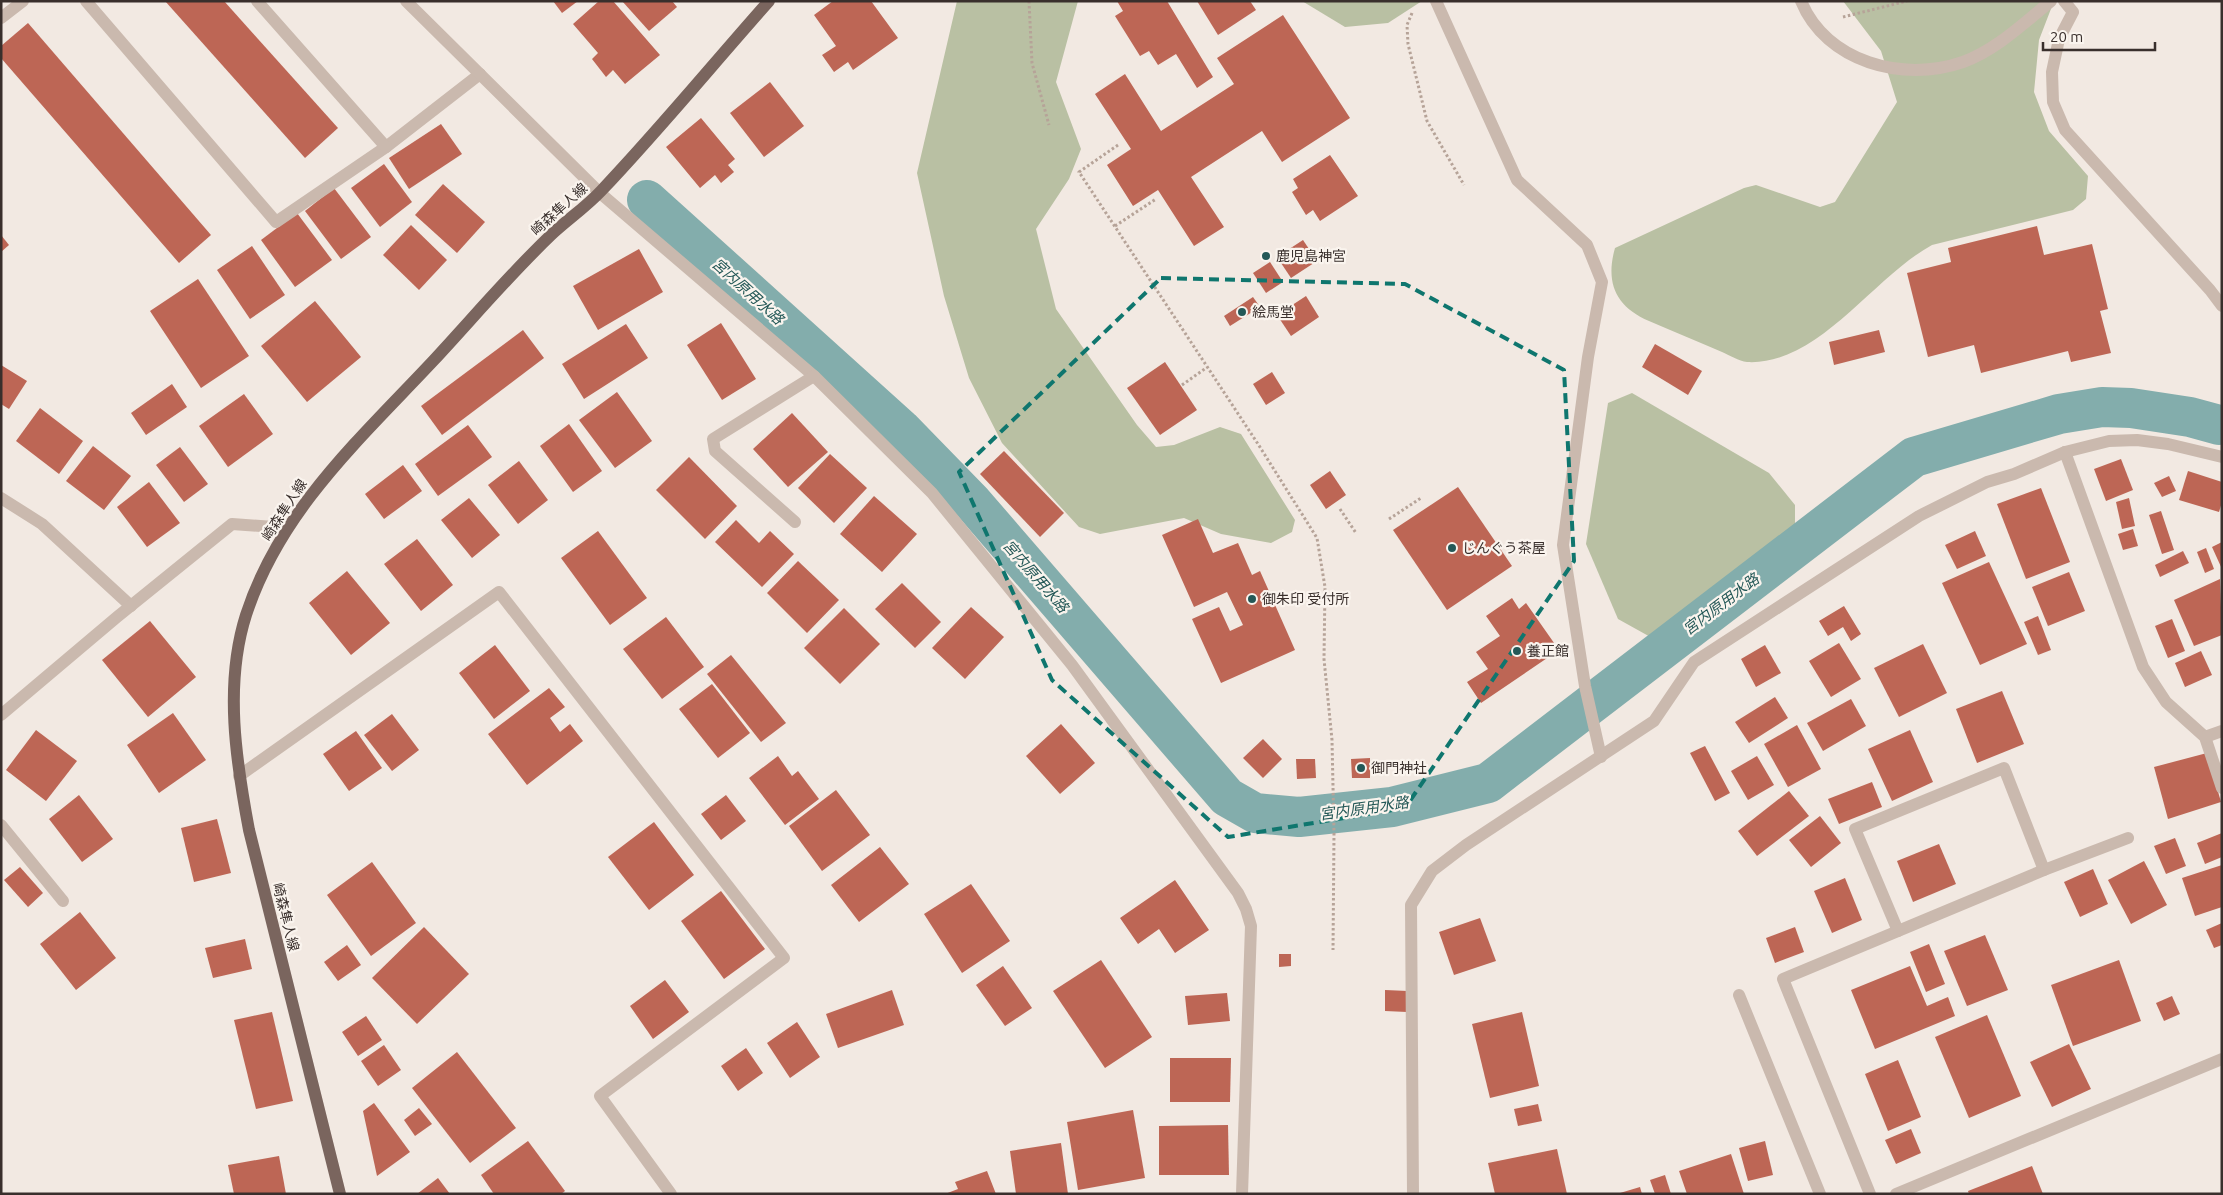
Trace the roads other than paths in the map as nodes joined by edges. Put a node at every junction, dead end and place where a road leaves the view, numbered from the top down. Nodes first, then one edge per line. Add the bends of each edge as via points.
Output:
1 (23, 1) edge
2 (86, 1) edge
3 (257, 1) edge
4 (406, 1) edge
5 (769, 1) edge
6 (1436, 1) edge
7 (1801, 1) edge
8 (2051, 1) edge
9 (2064, 1) edge
10 (1, 18) edge
11 (480, 74) junction
12 (386, 146) junction
13 (600, 193) junction
14 (2222, 306) edge
15 (814, 376) junction
16 (2066, 452) junction
17 (2222, 457) edge
18 (1, 498) edge
19 (795, 522) dead end
20 (287, 528) junction
21 (131, 606) junction
22 (1, 715) edge
23 (2222, 731) edge
24 (2205, 737) junction
25 (1601, 757) junction
26 (239, 776) junction
27 (2222, 788) edge
28 (1, 824) edge
29 (2128, 838) dead end
30 (2044, 870) junction
31 (63, 901) dead end
32 (1898, 931) junction
33 (1739, 995) dead end
34 (2222, 1059) edge
35 (340, 1194) edge
36 (671, 1194) edge
37 (1242, 1194) edge
38 (1413, 1194) edge
39 (1820, 1194) edge
40 (1870, 1194) edge
41 (1896, 1194) edge

1 - 10 street
2 - 12 street via 276,222
3 - 12 street
4 - 11 street
5 - 13 main road, 崎森隼人線
6 - 25 street via 1517,180 1586,245 1602,282 1588,356 1563,545 1585,686
7 - 8 street via 1806,15 1833,46 1865,62 1893,69 1932,68 1963,62 2001,41
9 - 14 street via 2073,12 2058,39 2052,72 2053,102 2065,130
11 - 12 street
11 - 13 street
13 - 15 street
13 - 20 main road, 崎森隼人線 via 551,236 330,470
15 - 19 street via 713,439 715,451
15 - 37 street via 932,493 1072,665 1238,893 1251,926
16 - 17 street via 2109,441 2137,440
16 - 24 street via 2143,667 2166,702
16 - 25 street via 1987,482 1919,516 1694,662 1654,721
18 - 21 street via 42,524
20 - 21 street via 232,524
20 - 26 main road, 崎森隼人線 via 258,583 238,653 234,716
21 - 22 street
23 - 24 street
24 - 27 street
25 - 38 street via 1466,845 1432,871 1411,905
26 - 35 main road, 崎森隼人線 via 249,830
26 - 36 street via 499,592 784,958 600,1096
28 - 31 street
29 - 30 street
30 - 32 street
30 - 32 street via 2004,768 1855,829
32 - 40 street via 1783,979
33 - 39 street
34 - 41 street

